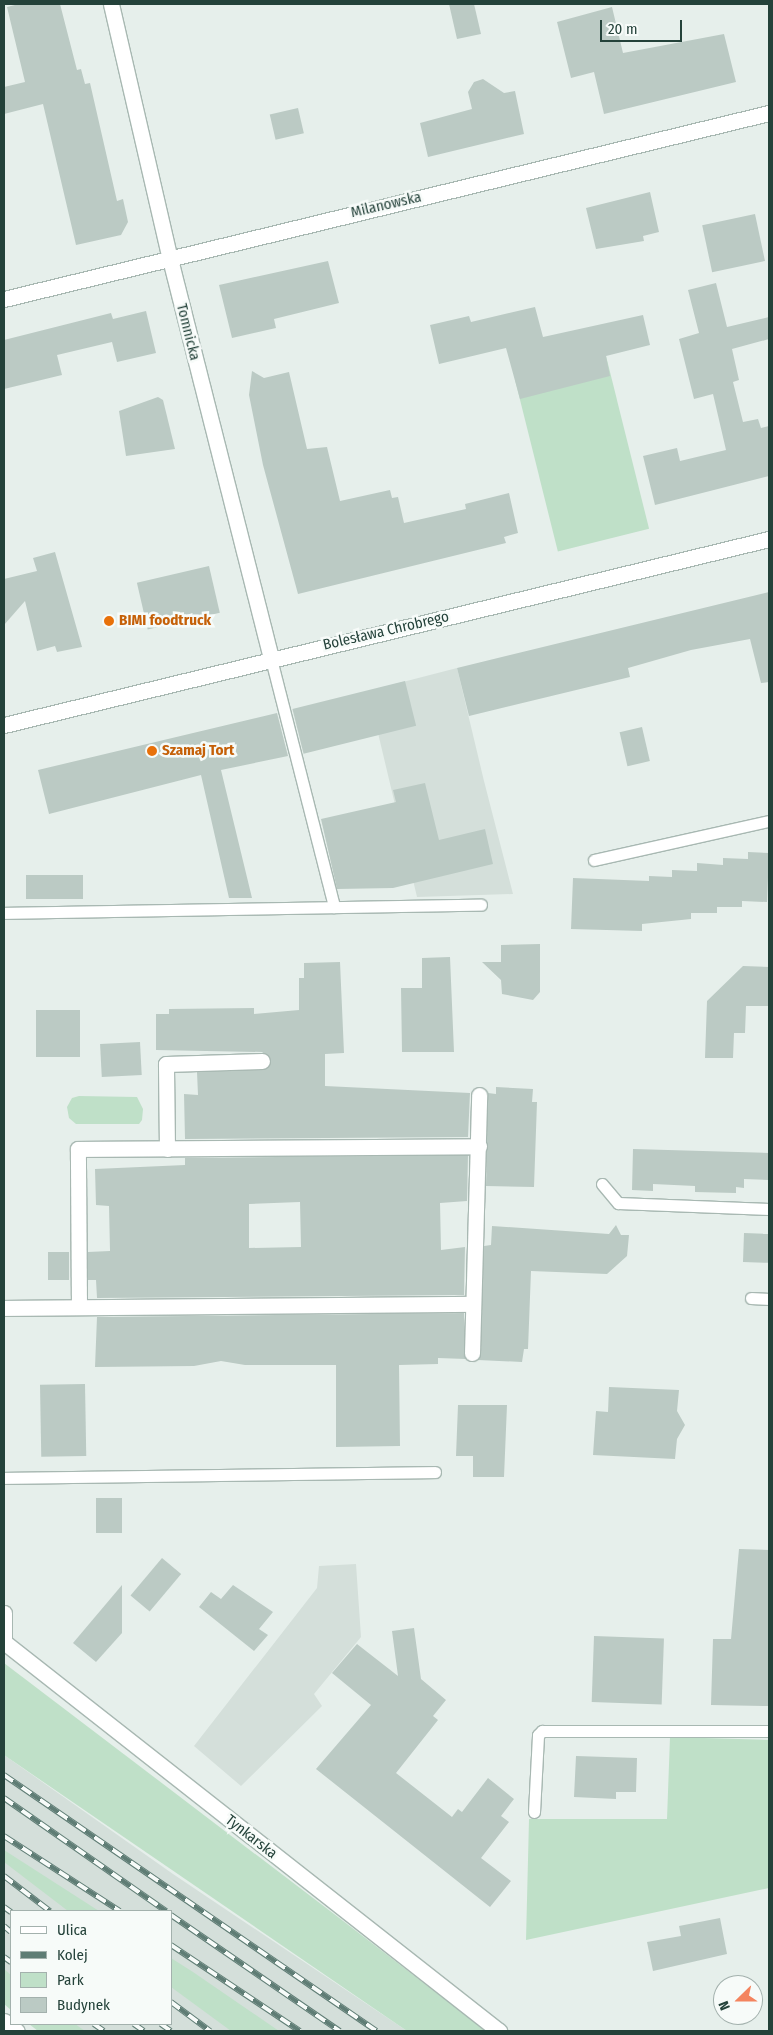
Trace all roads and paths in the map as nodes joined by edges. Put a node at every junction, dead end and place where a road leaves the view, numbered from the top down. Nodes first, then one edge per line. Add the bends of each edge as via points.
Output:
1 (111, 4) edge
2 (769, 114) edge
3 (170, 259) junction
4 (4, 299) edge
5 (769, 539) edge
6 (271, 658) junction
7 (4, 725) edge
8 (769, 821) edge
9 (594, 860) dead end
10 (481, 905) dead end
11 (334, 908) junction
12 (4, 913) edge
13 (262, 1061) dead end
14 (479, 1095) dead end
15 (479, 1146) junction
16 (166, 1149) junction
17 (602, 1184) dead end
18 (769, 1209) edge
19 (751, 1298) dead end
20 (769, 1299) edge
21 (474, 1304) junction
22 (79, 1307) junction
23 (4, 1308) edge
24 (472, 1353) dead end
25 (435, 1472) dead end
26 (4, 1478) edge
27 (4, 1613) edge
28 (4, 1642) edge
29 (769, 1731) edge
30 (534, 1812) dead end
31 (4, 2021) edge
32 (16, 2031) edge
33 (499, 2031) edge

1 - 3 street, Tomnicka
2 - 3 street, Milanowska
3 - 4 street, Milanowska
3 - 6 street, Tomnicka
5 - 6 street, Bolesława Chrobrego
6 - 7 street, Bolesława Chrobrego
6 - 11 lane
8 - 9 lane
10 - 11 lane
11 - 12 lane
13 - 16 street via 166,1064
14 - 15 street
15 - 16 street
15 - 21 street
16 - 22 street via 78,1149
17 - 18 lane via 618,1203
19 - 20 lane
21 - 22 street
21 - 24 street
22 - 23 street
25 - 26 lane
27 - 28 street
28 - 33 street, Tynkarska
29 - 30 lane via 542,1731 538,1735
31 - 32 street

